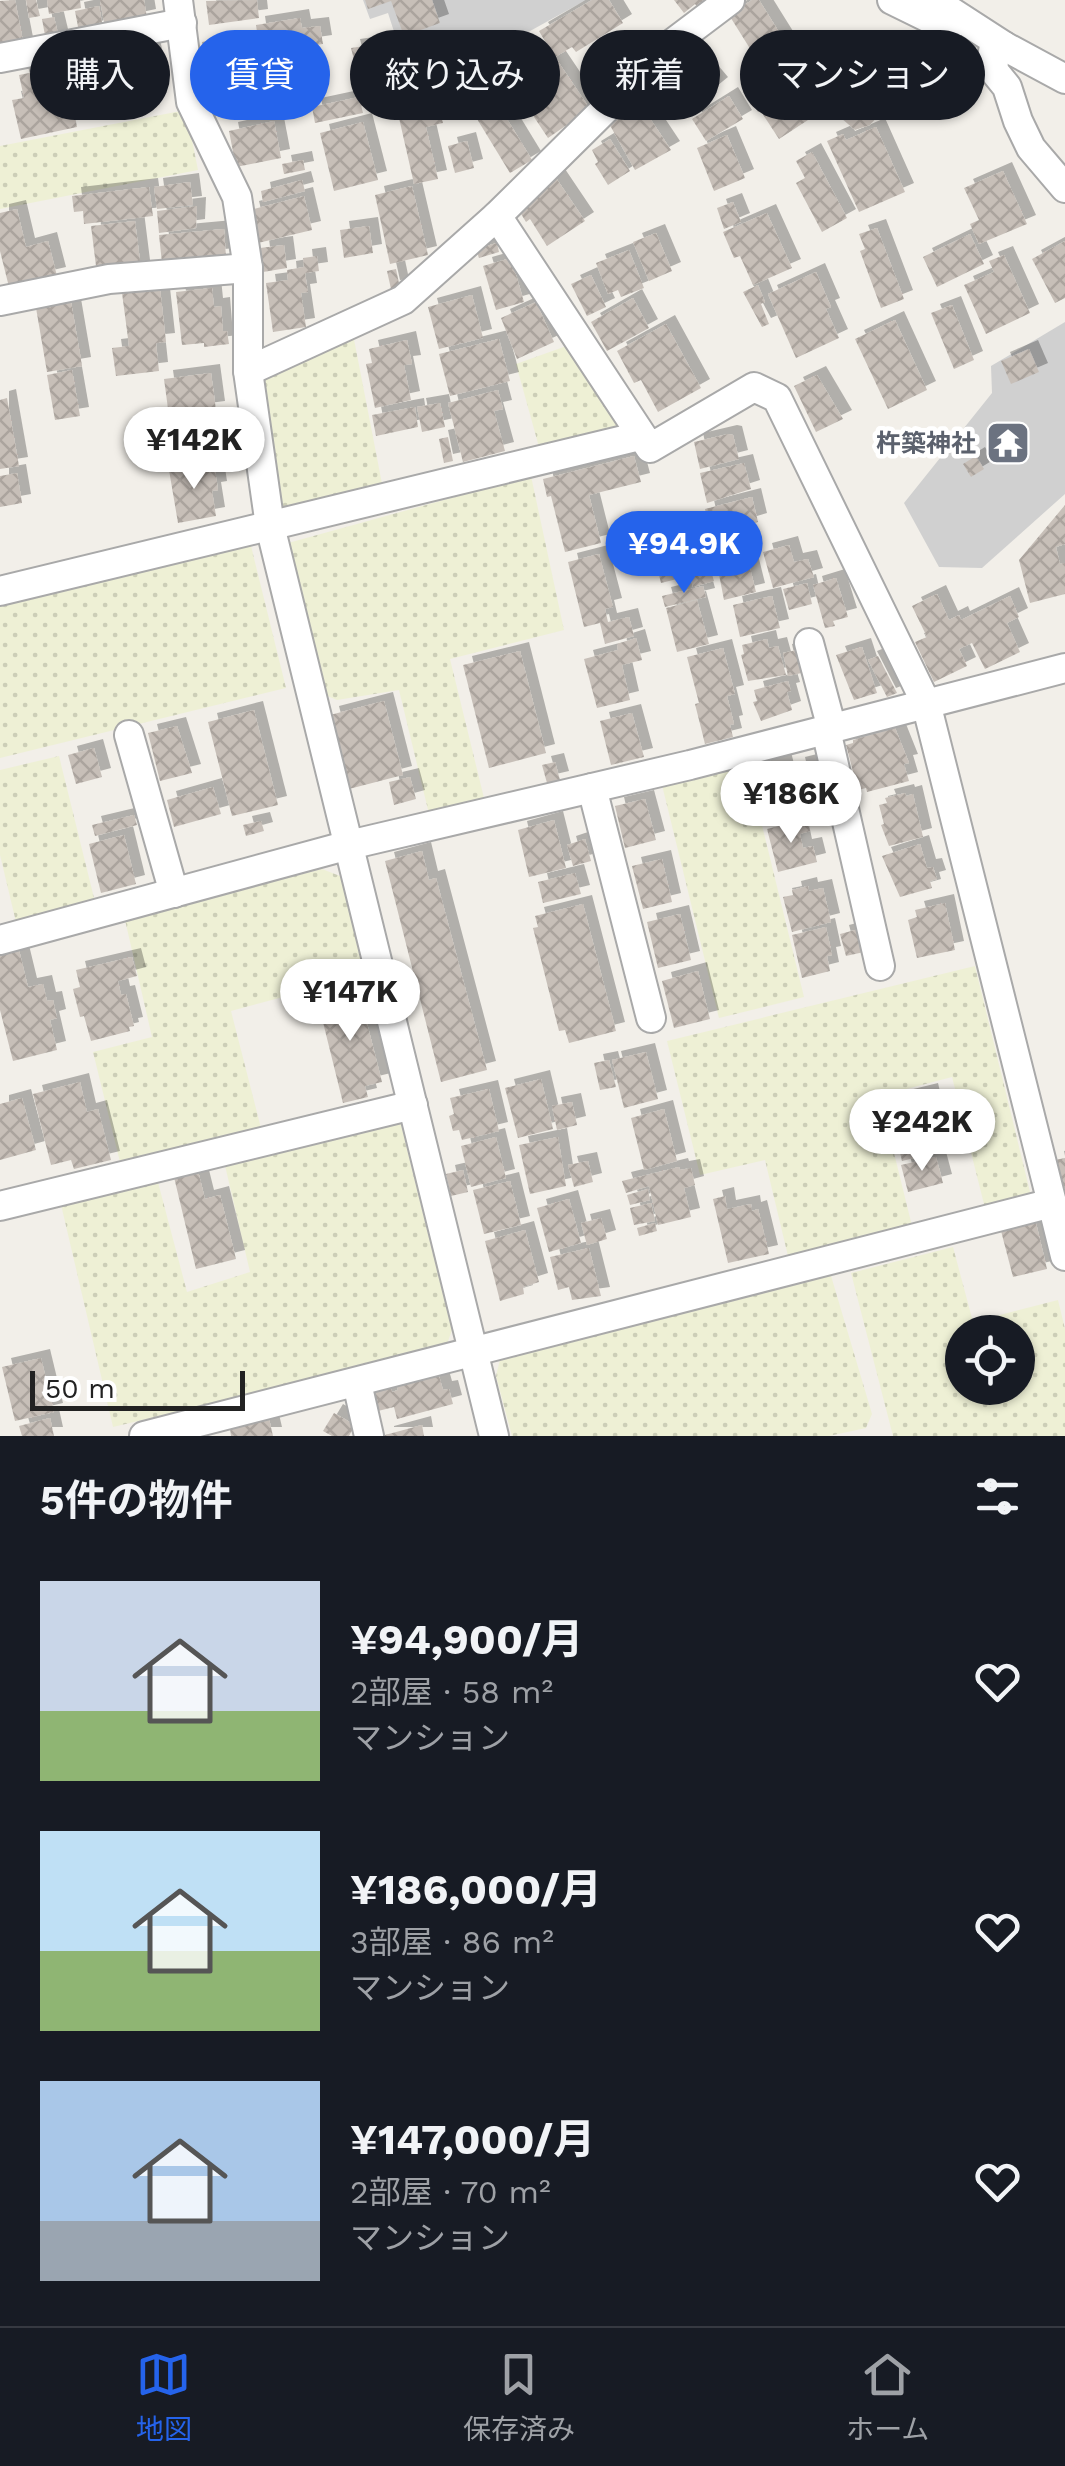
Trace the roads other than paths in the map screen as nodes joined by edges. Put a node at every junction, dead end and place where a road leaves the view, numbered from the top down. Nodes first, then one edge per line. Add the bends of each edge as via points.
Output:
1 (730, 0) edge
2 (892, 0) edge
3 (932, 0) edge
4 (180, 12) edge
5 (999, 48) junction
6 (0, 58) edge
7 (1065, 80) edge
8 (1065, 188) edge
9 (497, 216) junction
10 (248, 268) junction
11 (0, 302) edge
12 (248, 371) junction
13 (640, 436) junction
14 (270, 526) junction
15 (0, 591) edge
16 (809, 644) dead end
17 (1065, 668) edge
18 (926, 702) junction
19 (829, 729) junction
20 (129, 735) dead end
21 (592, 788) junction
22 (349, 845) junction
23 (174, 893) junction
24 (0, 940) edge
25 (880, 966) dead end
26 (651, 1018) dead end
27 (413, 1104) junction
28 (1052, 1204) junction
29 (0, 1206) edge
30 (1065, 1256) edge
31 (472, 1354) junction
32 (357, 1382) junction
33 (208, 1428) edge
34 (144, 1436) edge
35 (370, 1436) edge
36 (494, 1436) edge

1 - 9 street via 669,46
2 - 5 street
3 - 5 street
4 - 6 street
4 - 10 street via 191,102 237,197
5 - 7 street
5 - 8 street via 994,71 1032,148
9 - 12 street via 403,300
9 - 13 street
10 - 11 street via 109,279
10 - 12 street
12 - 14 street
13 - 14 street
13 - 18 street via 650,448 754,387 777,398
14 - 15 street
14 - 22 street
16 - 19 street
17 - 18 street
18 - 19 street
18 - 28 street
19 - 21 street
19 - 25 street
20 - 23 street
21 - 22 street
21 - 26 street
22 - 23 street
22 - 27 street
23 - 24 street
27 - 29 street
27 - 31 street
28 - 30 street
28 - 31 street
31 - 32 street
31 - 36 street
32 - 33 street
32 - 35 street
33 - 34 street

